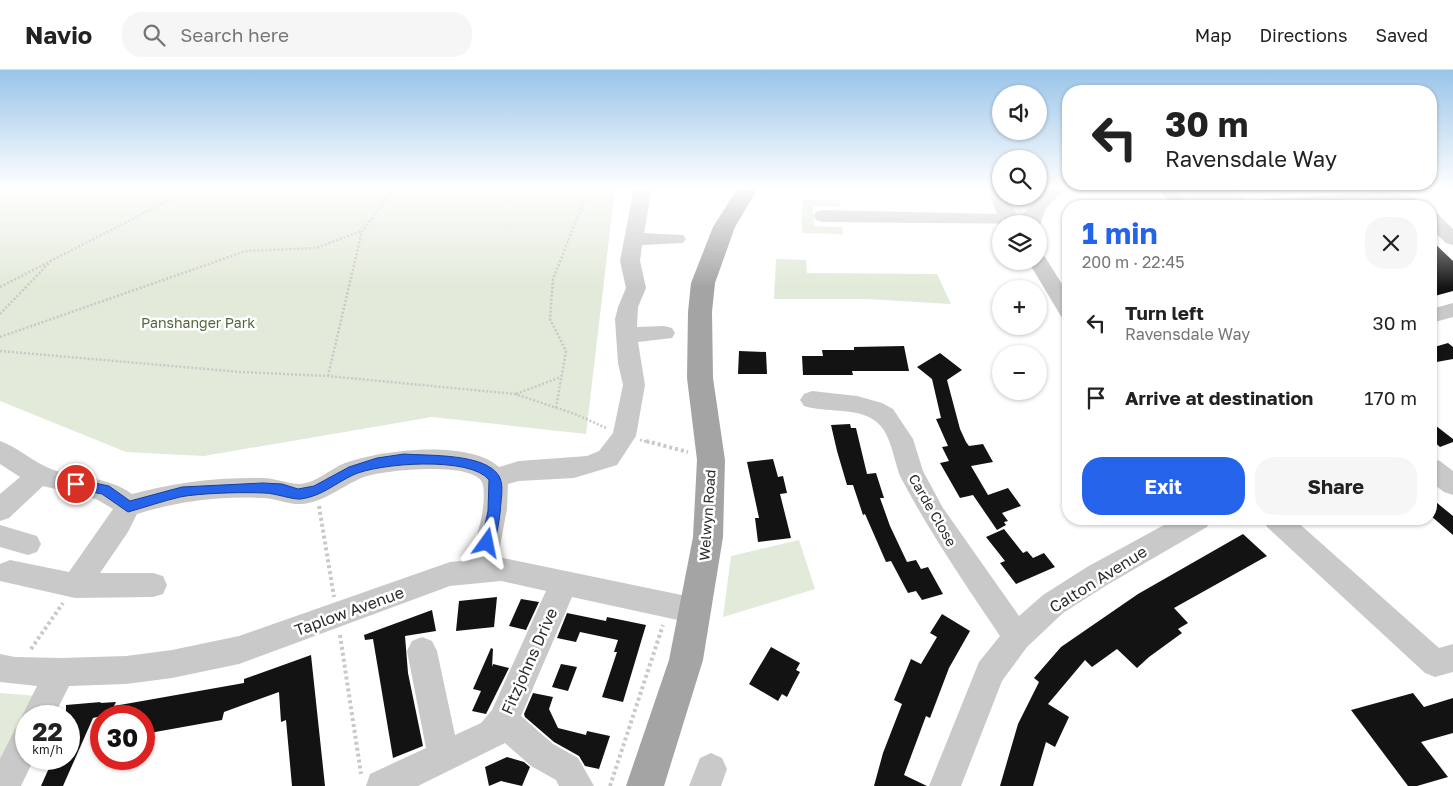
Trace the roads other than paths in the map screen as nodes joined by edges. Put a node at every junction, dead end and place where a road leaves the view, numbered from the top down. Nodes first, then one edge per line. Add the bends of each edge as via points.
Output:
1 (637, 221) edge
2 (727, 221) edge
3 (1437, 223) edge
4 (1453, 238) edge
5 (634, 239) junction
6 (676, 239) dead end
7 (1043, 270) edge
8 (1062, 301) edge
9 (1453, 310) edge
10 (1437, 314) edge
11 (664, 333) dead end
12 (627, 335) junction
13 (812, 400) dead end
14 (0, 451) edge
15 (1437, 473) edge
16 (39, 474) junction
17 (494, 479) junction
18 (1453, 485) edge
19 (128, 506) junction
20 (0, 510) edge
21 (1188, 525) edge
22 (1283, 525) edge
23 (0, 536) edge
24 (28, 544) dead end
25 (481, 571) junction
26 (10, 572) dead end
27 (563, 584) junction
28 (153, 585) dead end
29 (75, 586) junction
30 (683, 608) junction
31 (1017, 637) junction
32 (422, 651) dead end
33 (1453, 658) edge
34 (8, 669) edge
35 (61, 672) junction
36 (44, 705) edge
37 (503, 721) junction
38 (444, 757) junction
39 (15, 763) edge
40 (372, 781) edge
41 (4, 786) edge
42 (578, 786) edge
43 (645, 786) edge
44 (944, 786) edge

1 - 5 street
2 - 30 main road, Welwyn Road via 703,283 700,378 712,488 708,537
3 - 4 street
5 - 6 street
5 - 12 street via 630,261 636,288 628,307
7 - 8 street
9 - 10 street
11 - 12 street
12 - 17 street via 634,384 624,436 608,458 574,468 519,471
13 - 31 street, Carde Close via 857,405 885,416 901,439 911,472 934,516
14 - 16 street
15 - 18 street
16 - 19 street via 105,489
16 - 20 street
17 - 19 street via 490,472 478,466 404,459 349,472 317,491 298,494 263,488 182,492
17 - 25 street via 494,511
19 - 29 street
21 - 31 street, Calton Avenue via 1054,604
22 - 33 street via 1435,663
23 - 24 street
25 - 27 street, Taplow Avenue via 501,569
25 - 35 street, Taplow Avenue via 450,574 239,650 126,670
26 - 29 street
27 - 30 street, Taplow Avenue
27 - 37 street, Fitzjohns Drive
28 - 29 street
30 - 43 main road, Welwyn Road via 686,660
31 - 44 street, Calton Avenue via 990,672
32 - 38 street
34 - 35 street, Taplow Avenue
35 - 36 street
37 - 38 street, Fitzjohns Drive via 492,734
37 - 42 street via 542,756 568,768
38 - 40 street, Fitzjohns Drive
39 - 41 street

